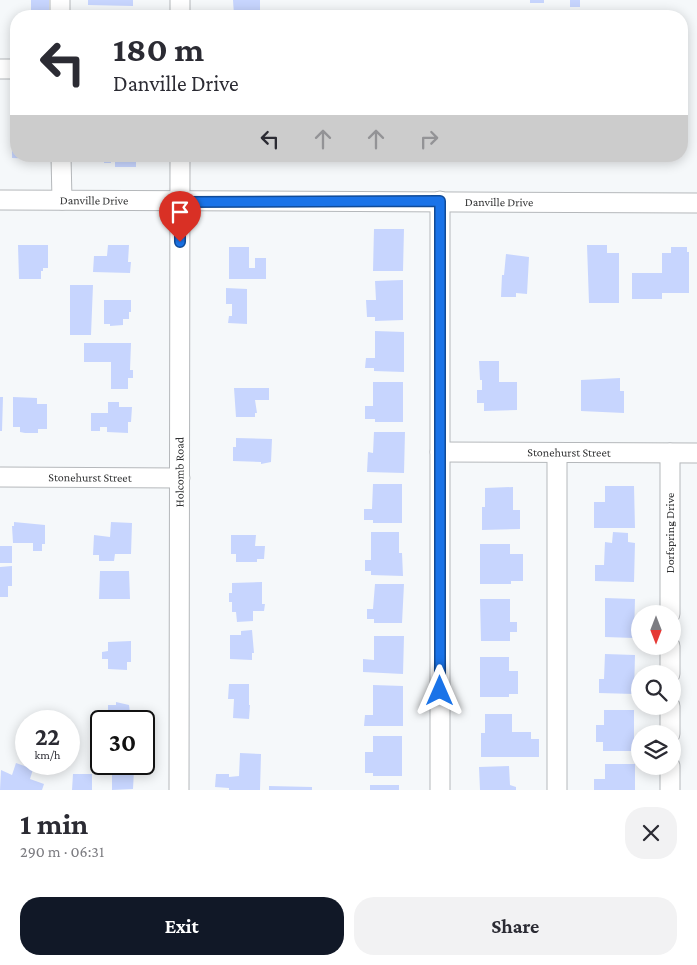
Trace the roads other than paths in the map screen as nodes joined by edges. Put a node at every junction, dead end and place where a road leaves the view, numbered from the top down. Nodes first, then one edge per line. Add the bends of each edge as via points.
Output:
1 (61, 162) edge
2 (180, 162) edge
3 (0, 200) edge
4 (62, 200) junction
5 (440, 201) junction
6 (180, 202) junction
7 (697, 203) edge
8 (440, 452) junction
9 (557, 453) junction
10 (670, 453) junction
11 (697, 453) edge
12 (0, 477) edge
13 (180, 478) junction
14 (670, 605) edge
15 (670, 775) edge
16 (179, 790) edge
17 (440, 790) edge
18 (556, 790) edge
19 (670, 790) edge

1 - 4 street
2 - 6 street, Holcomb Road
3 - 4 street, Danville Drive
4 - 6 street, Danville Drive
5 - 6 street, Danville Drive
5 - 7 street, Danville Drive
5 - 8 street
6 - 13 street, Holcomb Road
8 - 9 street, Stonehurst Street
8 - 17 street
9 - 10 street, Stonehurst Street
9 - 18 street
10 - 11 street, Stonehurst Street
10 - 14 street, Dorfspring Drive
12 - 13 street, Stonehurst Street
13 - 16 street, Holcomb Road
15 - 19 street

